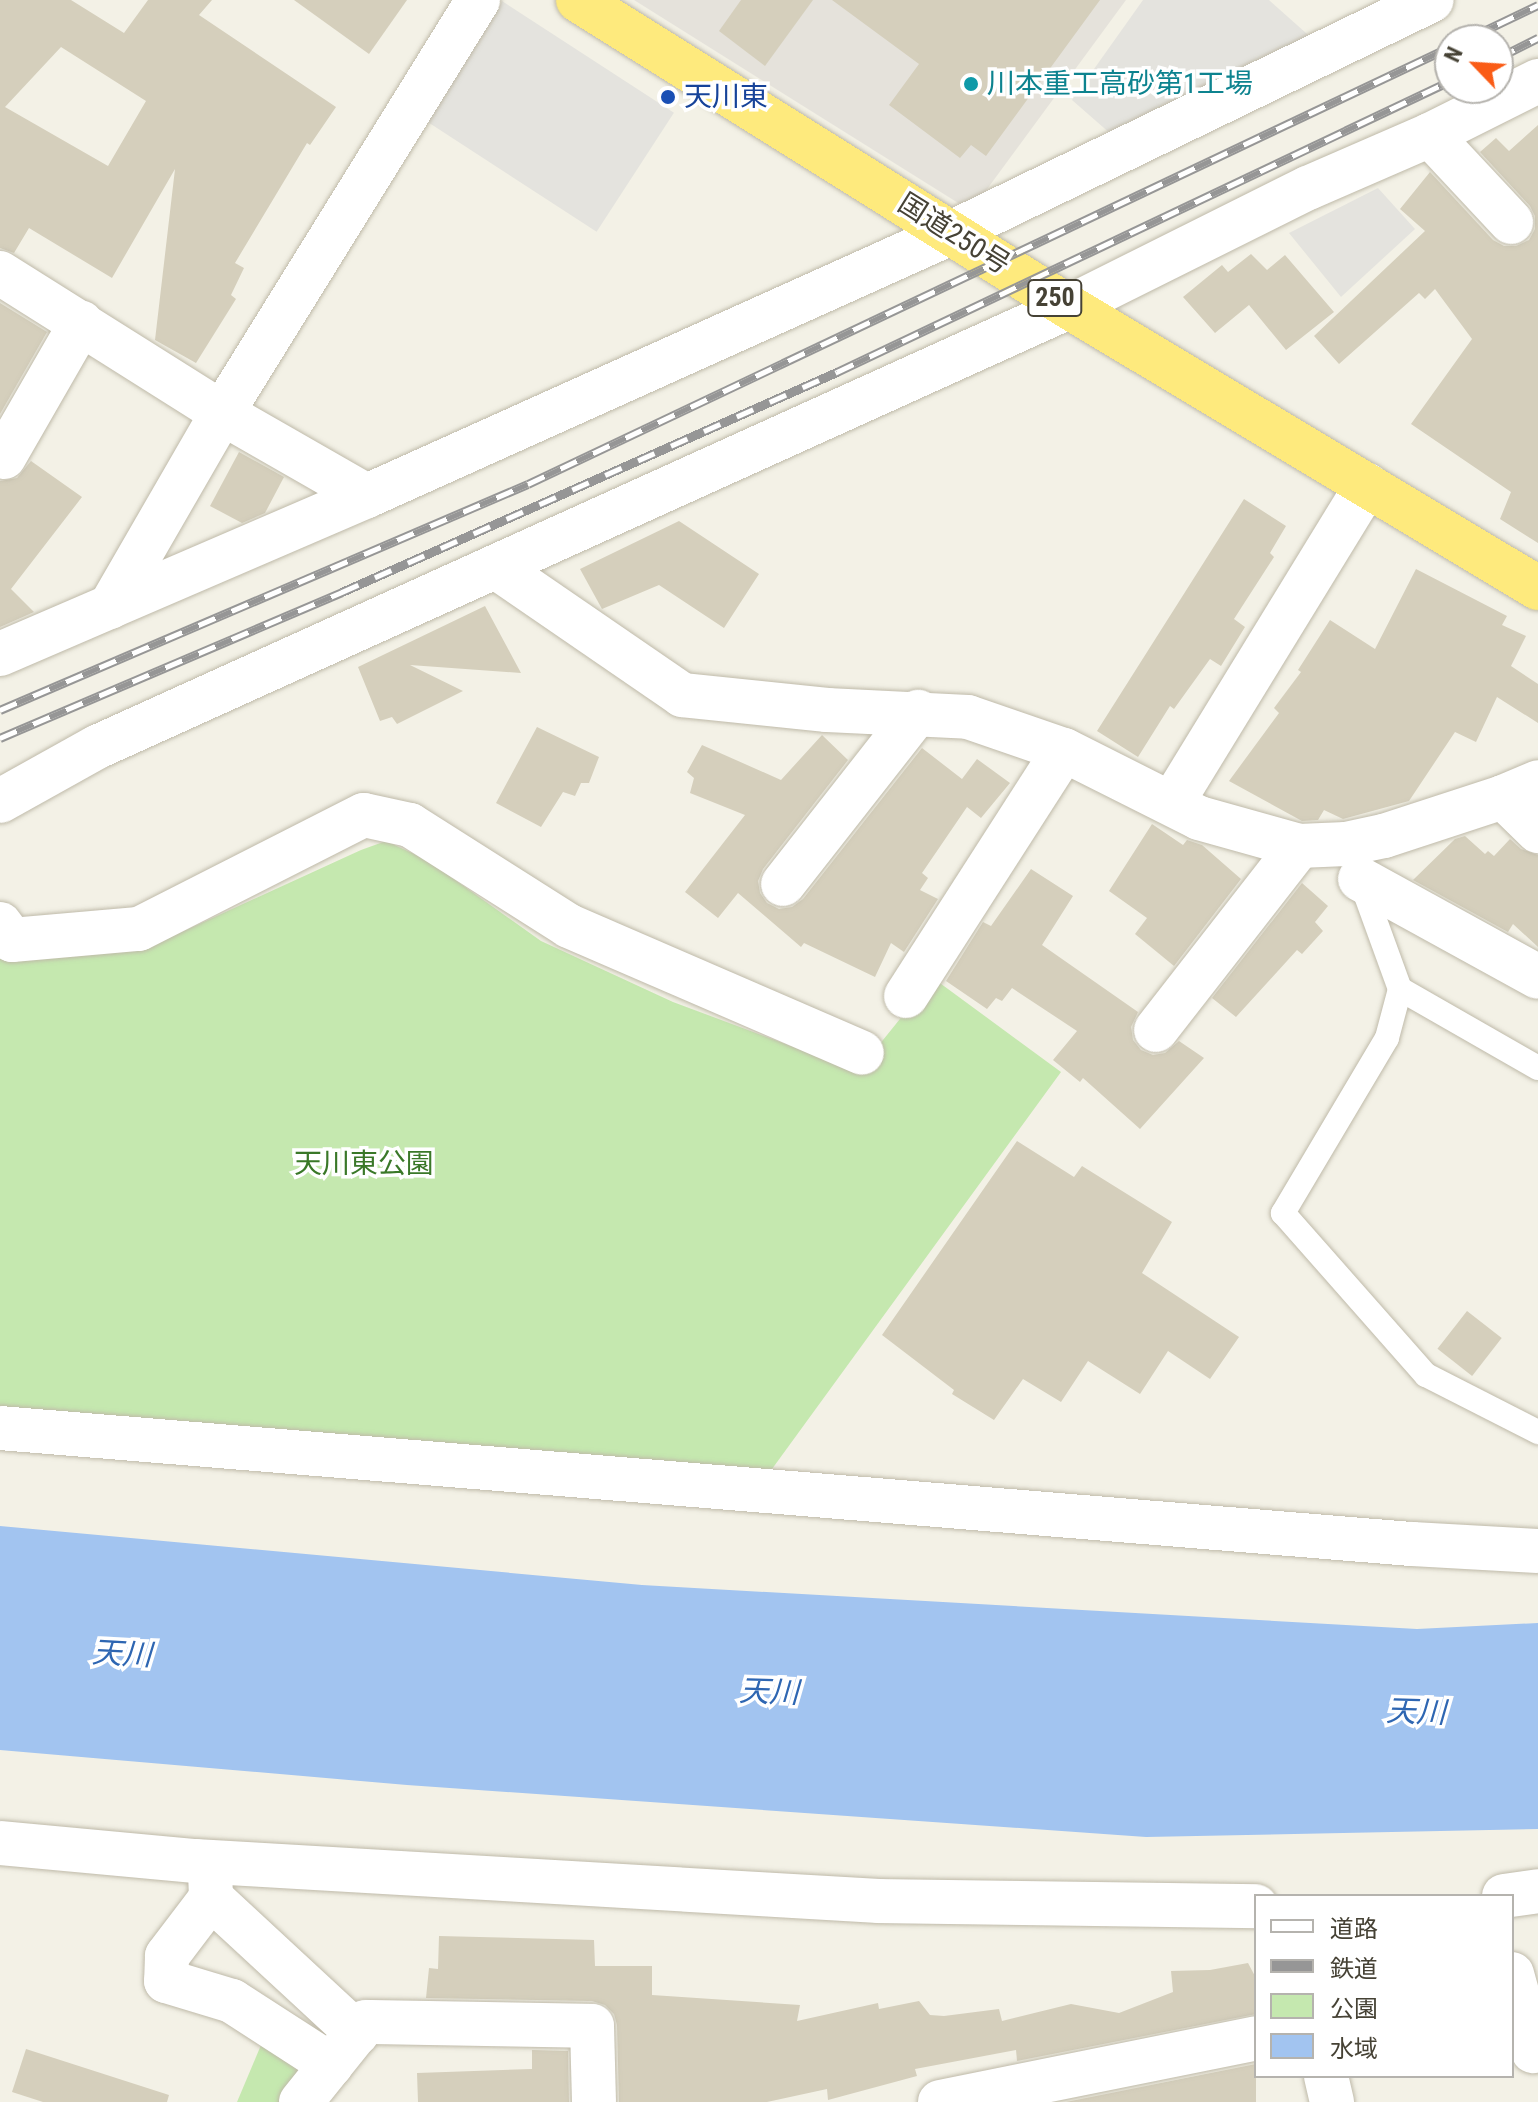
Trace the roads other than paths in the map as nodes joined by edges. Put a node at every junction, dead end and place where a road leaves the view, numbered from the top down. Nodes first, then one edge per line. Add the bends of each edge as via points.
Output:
1 (478, 0) edge
2 (578, 0) edge
3 (1432, 0) edge
4 (1538, 81) edge
5 (1430, 135) junction
6 (1511, 222) dead end
7 (951, 233) junction
8 (0, 273) edge
9 (1069, 307) junction
10 (81, 323) junction
11 (222, 413) junction
12 (4, 457) dead end
13 (1367, 485) junction
14 (367, 496) junction
15 (496, 567) junction
16 (1538, 588) edge
17 (110, 607) junction
18 (0, 654) edge
19 (918, 712) junction
20 (1064, 750) junction
21 (1520, 790) edge
22 (0, 801) edge
23 (1172, 803) junction
24 (1538, 831) edge
25 (1299, 846) junction
26 (1353, 861) junction
27 (783, 884) dead end
28 (0, 924) edge
29 (1538, 977) edge
30 (1400, 989) junction
31 (906, 996) dead end
32 (1156, 1030) dead end
33 (862, 1053) dead end
34 (1538, 1068) edge
35 (0, 1428) edge
36 (1538, 1432) edge
37 (1538, 1551) edge
38 (0, 1843) edge
39 (210, 1880) junction
40 (1538, 1891) edge
41 (1514, 1895) edge
42 (1254, 1906) edge
43 (1514, 1981) edge
44 (1254, 2038) edge
45 (344, 2049) junction
46 (1536, 2057) edge
47 (1326, 2078) edge
48 (301, 2102) edge
49 (594, 2102) edge
50 (940, 2102) edge
51 (1332, 2102) edge

1 - 11 street
2 - 7 highway, 国道250号 / 250
3 - 7 street
4 - 5 street
5 - 6 street
5 - 9 street via 1308,188
7 - 9 highway, 国道250号 / 250
7 - 14 street
8 - 10 street
9 - 13 highway, 国道250号 / 250
9 - 15 street
10 - 11 street
10 - 12 street
11 - 14 street
11 - 17 street
13 - 16 highway, 国道250号 / 250
13 - 23 street
14 - 17 street
15 - 19 street via 682,695 827,710
15 - 22 street via 97,747
17 - 18 street
19 - 20 street via 968,717
19 - 27 street
20 - 23 street
20 - 31 street
21 - 24 street
21 - 26 street via 1384,836
23 - 25 street via 1199,818
25 - 26 street
25 - 32 street
26 - 29 street
26 - 30 lane
28 - 33 street via 12,940 139,929 364,815 410,825 569,926
30 - 34 lane
30 - 36 lane via 1387,1038 1283,1213 1426,1375
35 - 37 street
38 - 39 street
39 - 42 street via 879,1901
39 - 45 street
39 - 45 street via 167,1956 166,1981 232,2001
40 - 41 street
43 - 46 street
44 - 50 street
45 - 48 street
45 - 49 street via 365,2022 592,2026
47 - 51 street

